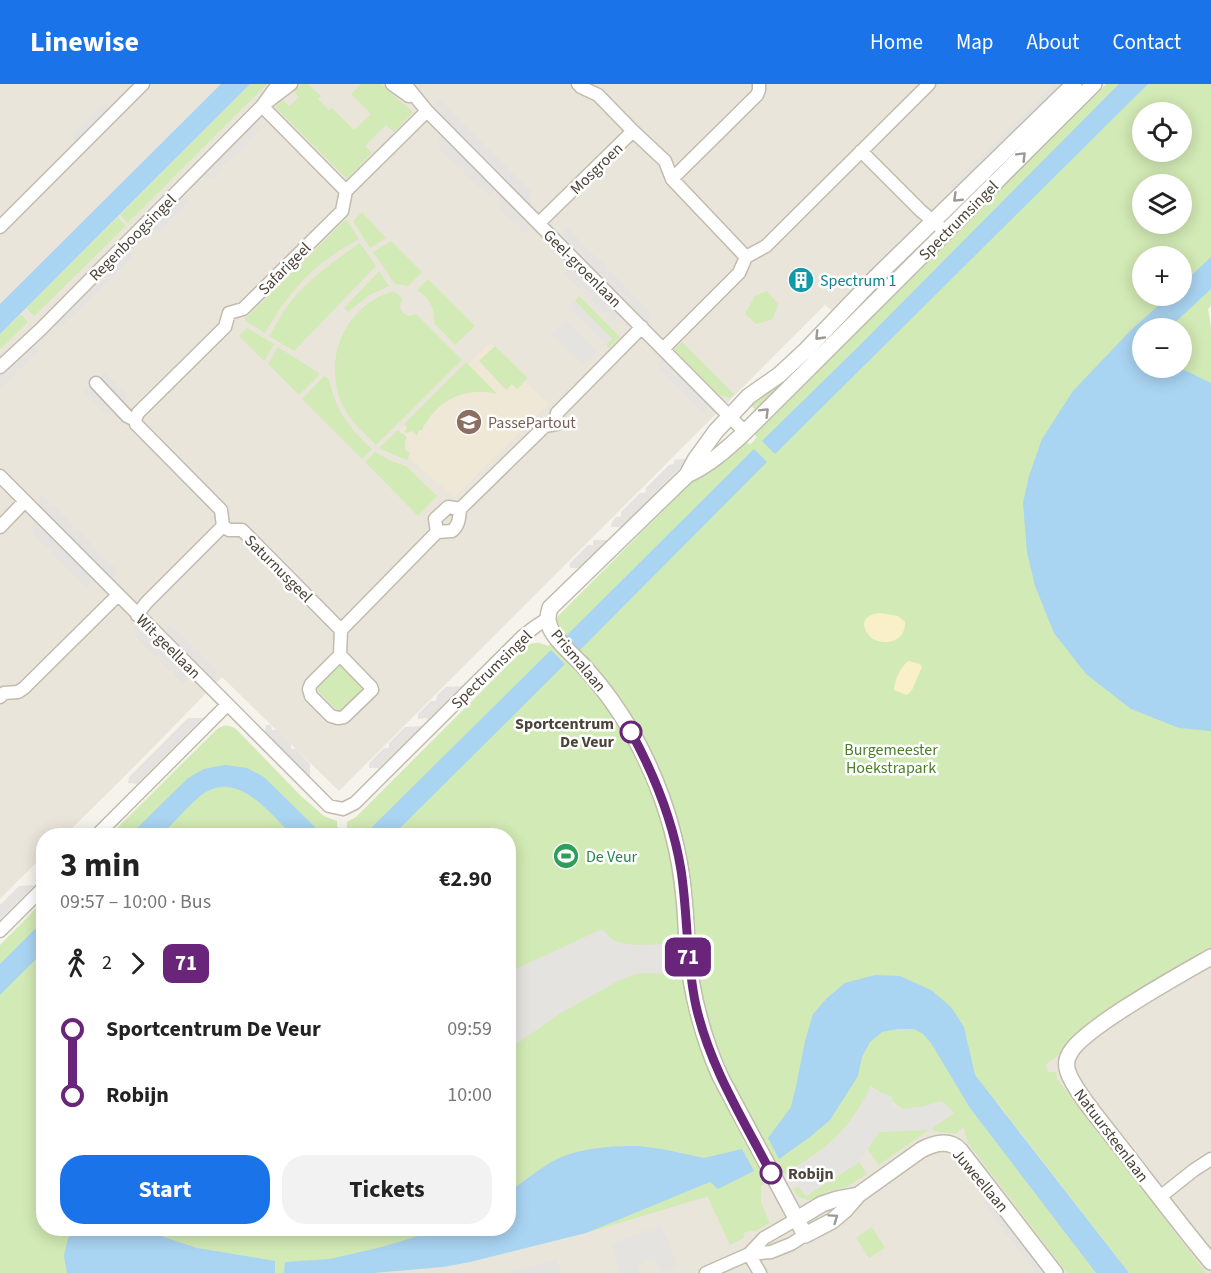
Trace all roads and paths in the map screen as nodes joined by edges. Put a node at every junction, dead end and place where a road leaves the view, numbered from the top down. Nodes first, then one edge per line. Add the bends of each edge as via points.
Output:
1 (142, 84) edge
2 (278, 84) edge
3 (291, 84) edge
4 (392, 84) edge
5 (405, 84) edge
6 (759, 84) edge
7 (929, 84) edge
8 (1074, 84) edge
9 (1094, 84) edge
10 (581, 85) edge
11 (262, 106) junction
12 (424, 108) junction
13 (633, 131) junction
14 (861, 151) junction
15 (672, 179) junction
16 (346, 191) junction
17 (934, 220) junction
18 (539, 223) junction
19 (0, 227) edge
20 (946, 232) junction
21 (746, 257) junction
22 (642, 327) junction
23 (663, 348) junction
24 (0, 367) edge
25 (96, 383) dead end
26 (731, 416) junction
27 (135, 420) junction
28 (745, 432) junction
29 (687, 475) junction
30 (0, 476) edge
31 (25, 501) junction
32 (460, 510) junction
33 (223, 526) junction
34 (0, 527) edge
35 (437, 532) junction
36 (118, 595) junction
37 (137, 615) junction
38 (549, 626) junction
39 (340, 630) junction
40 (340, 655) junction
41 (0, 698) edge
42 (227, 705) junction
43 (342, 809) joint
44 (104, 828) edge
45 (36, 895) edge
46 (0, 931) edge
47 (1211, 957) edge
48 (1211, 1159) edge
49 (858, 1195) junction
50 (1160, 1197) junction
51 (797, 1219) junction
52 (805, 1235) junction
53 (749, 1254) junction
54 (1211, 1262) edge
55 (706, 1273) edge
56 (760, 1273) edge
57 (1055, 1273) edge

1 - 19 street
2 - 11 street, Regenboogsingel
3 - 11 street, Regenboogsingel
4 - 12 street, Geel-groenlaan
5 - 12 street, Geel-groenlaan
6 - 15 street via 757,95
7 - 14 street
8 -> 17 street, Spectrumsingel
20 -> 9 street, Spectrumsingel
10 - 13 street via 598,95
11 - 16 street
11 - 24 street, Regenboogsingel
12 - 16 street, Safarigeel
12 - 18 street, Geel-groenlaan
13 - 15 street, Mosgroen via 665,161
13 - 18 street, Mosgroen
14 - 17 street
14 - 21 street via 766,246
15 - 21 street, Mosgroen
16 - 27 street, Safarigeel via 342,212 243,309 230,313 225,327
17 - 20 street
17 -> 26 street, Spectrumsingel via 806,350 749,396
18 - 22 street, Geel-groenlaan
28 -> 20 street, Spectrumsingel
21 - 23 street via 739,273
22 - 23 street, Geel-groenlaan
22 - 32 street via 557,413 556,424 545,426
23 - 26 street, Geel-groenlaan
25 - 27 street
26 - 28 street, Geel-groenlaan
26 - 29 street, Spectrumsingel via 716,431
27 - 33 street via 221,510
28 - 29 street, Spectrumsingel via 702,468
29 - 38 street, Spectrumsingel via 550,608
30 - 31 street, Wit-geellaan
31 - 34 street
31 - 36 street, Wit-geellaan
32 - 35 street via 455,529
32 - 35 street via 447,507 435,519
33 - 37 street
33 - 39 street, Saturnusgeel via 242,530
35 - 39 street
36 - 37 street, Wit-geellaan
36 - 41 street via 24,688 4,693
37 - 42 street, Wit-geellaan
38 - 43 street, Spectrumsingel via 536,626 522,637 356,803
38 - 51 street, Prismalaan via 600,684 649,766 678,851 691,978 709,1050
39 - 40 street
40 - 40 street via 309,689 311,696 338,718 344,717 372,690
42 - 43 street, Wit-geellaan via 329,806
42 - 44 street
45 - 46 street
47 - 50 street, Natuursteenlaan via 1085,1036 1073,1047 1066,1063 1074,1084
48 - 50 street
49 - 51 street, Juweellaan via 822,1204
52 -> 49 street, Juweellaan via 832,1221
49 - 57 street, Juweellaan via 929,1146 942,1143 956,1147
50 - 54 street, Natuursteenlaan
51 - 52 street, Prismalaan
51 - 53 street, Juweellaan via 764,1238
52 - 53 street, Juweellaan via 771,1252
53 - 55 street, Juweellaan
53 - 56 street

